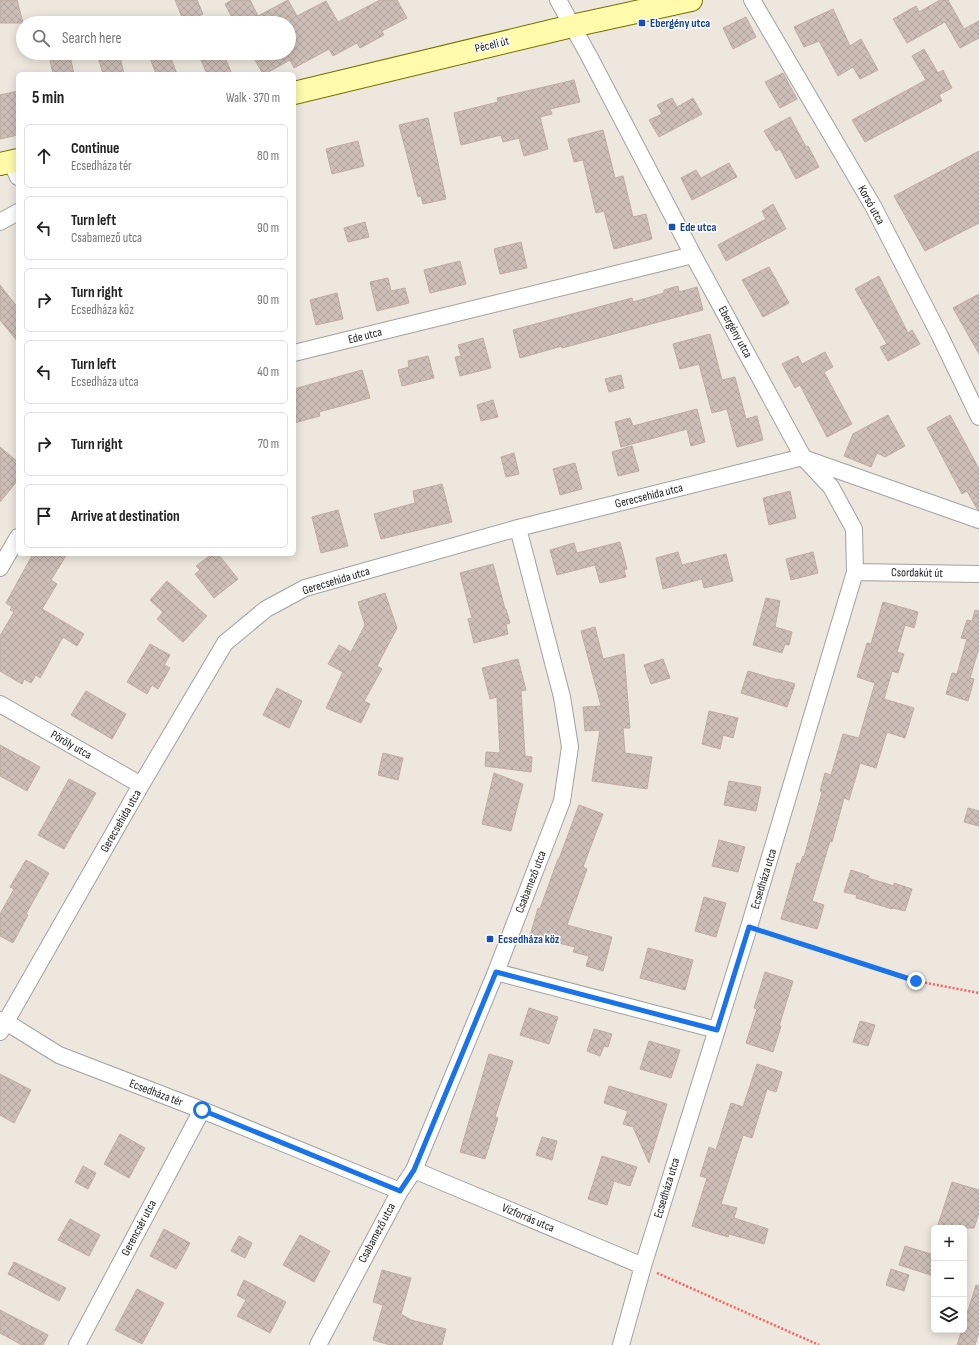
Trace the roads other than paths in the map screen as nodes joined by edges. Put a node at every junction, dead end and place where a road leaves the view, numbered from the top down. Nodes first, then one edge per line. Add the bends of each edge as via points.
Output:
1 (558, 0) edge
2 (691, 0) edge
3 (752, 0) edge
4 (572, 26) junction
5 (296, 93) edge
6 (16, 213) edge
7 (0, 222) edge
8 (692, 255) junction
9 (296, 353) edge
10 (979, 417) edge
11 (803, 457) junction
12 (979, 520) edge
13 (518, 528) junction
14 (16, 541) edge
15 (0, 568) edge
16 (855, 572) junction
17 (979, 574) edge
18 (0, 704) edge
19 (141, 785) junction
20 (496, 972) junction
21 (2, 1025) edge
22 (717, 1030) junction
23 (202, 1110) junction
24 (414, 1170) junction
25 (400, 1191) junction
26 (642, 1266) junction
27 (77, 1345) edge
28 (318, 1345) edge
29 (621, 1345) edge

1 - 4 street, Ebergény utca
2 - 4 main road, Péceli út
3 - 10 street, Korsó utca via 873,206
4 - 5 main road, Péceli út
4 - 8 street, Ebergény utca
6 - 7 street
8 - 9 street, Ede utca
8 - 11 street, Ebergény utca
11 - 12 street
11 - 13 street, Gerecsehida utca
11 - 16 street, Ebergény utca via 831,487 854,529
13 - 19 street, Gerecsehida utca via 305,588 266,610 226,644
13 - 20 street, Csabamező utca via 562,697 570,747 562,801
14 - 15 street
16 - 17 street, Csordakút út
16 - 22 street, Ecsedháza utca
18 - 19 street, Pöröly utca
19 - 21 street, Gerecsehida utca
20 - 22 street
20 - 24 street, Csabamező utca
21 - 23 street, Ecsedháza tér via 59,1055
22 - 26 street, Ecsedháza utca
23 - 25 street, Ecsedháza tér
23 - 27 street, Gerencsér utca
24 - 25 street, Csabamező utca
24 - 26 street, Vízforrás utca
25 - 28 street, Csabamező utca
26 - 29 street, Ecsedháza utca

